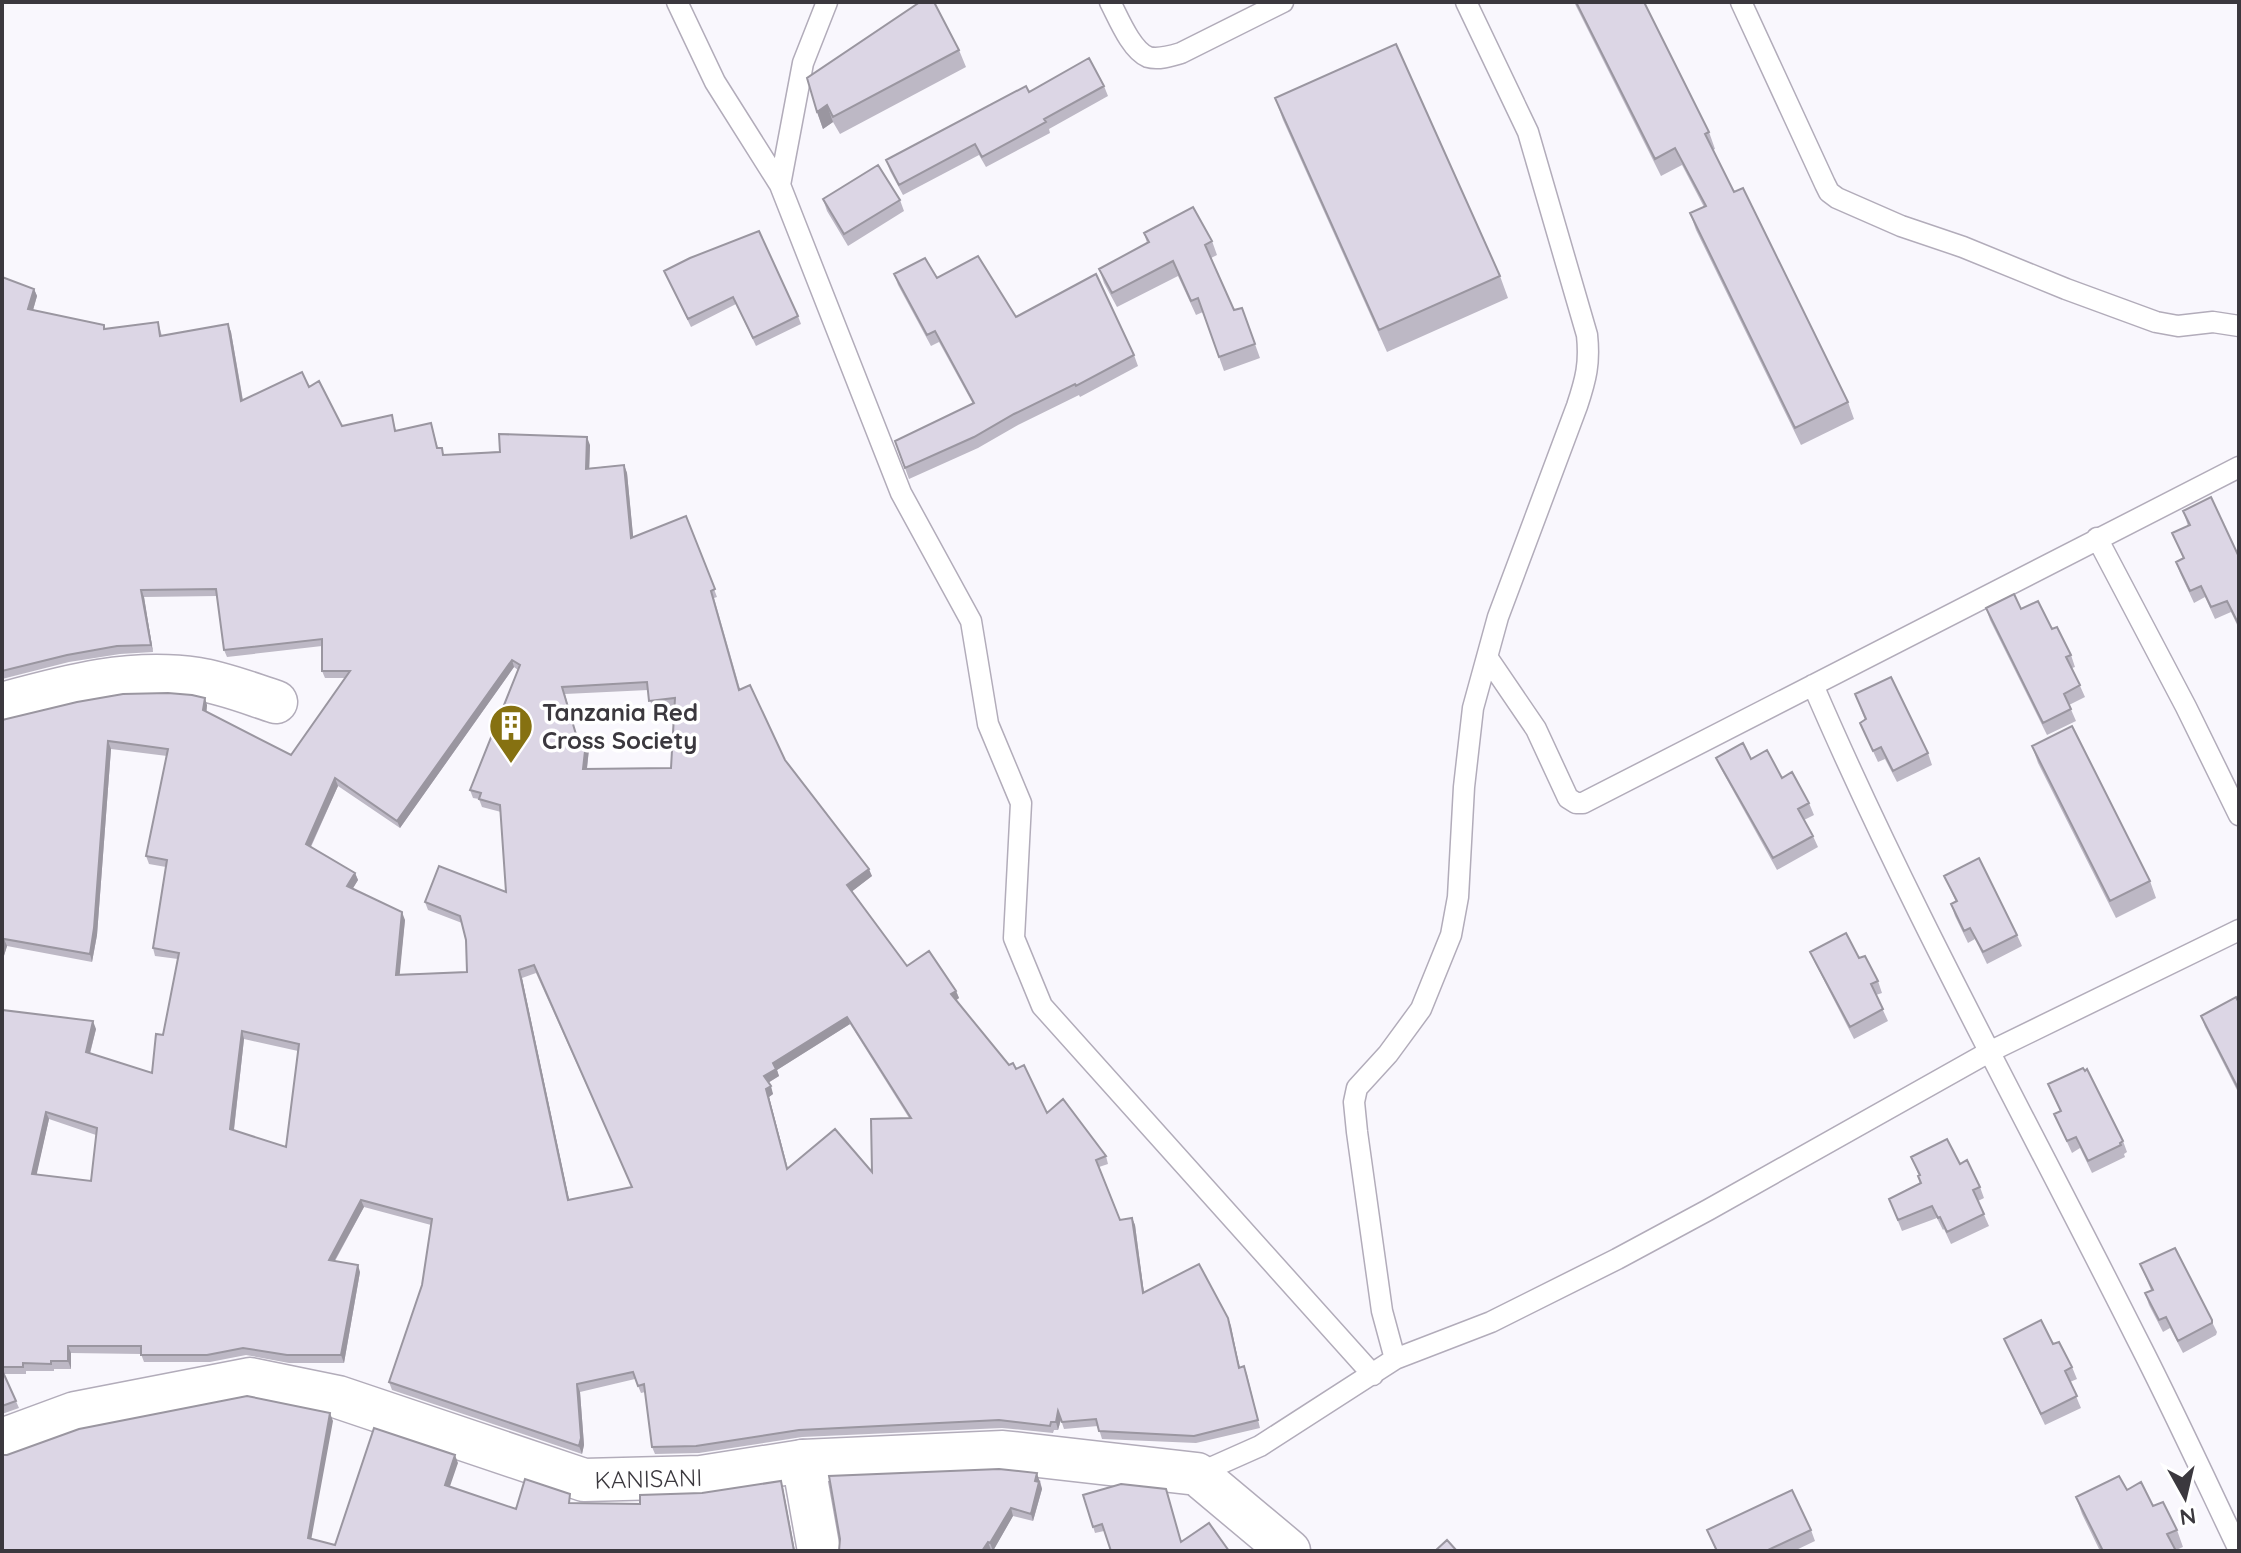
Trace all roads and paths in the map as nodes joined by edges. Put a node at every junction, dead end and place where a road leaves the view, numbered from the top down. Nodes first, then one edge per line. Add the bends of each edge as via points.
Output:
1 (677, 2) edge
2 (827, 2) edge
3 (1110, 2) edge
4 (1283, 2) edge
5 (1466, 2) edge
6 (1741, 2) edge
7 (780, 185) junction
8 (2239, 326) edge
9 (2239, 467) edge
10 (2097, 538) junction
11 (1487, 657) junction
12 (1813, 685) junction
13 (276, 702) dead end
14 (2, 704) edge
15 (2239, 815) edge
16 (2239, 930) edge
17 (1989, 1052) junction
18 (1395, 1359) junction
19 (1373, 1375) junction
20 (2, 1440) edge
21 (803, 1461) junction
22 (1197, 1474) junction
23 (2239, 1550) edge
24 (819, 1551) edge
25 (1289, 1551) edge

1 - 7 lane via 715,82
2 - 7 lane via 803,63
3 - 4 lane via 1138,50 1164,58
5 - 11 lane via 1528,132 1589,357 1577,406
6 - 8 lane via 1825,184 1837,198 2147,319 2178,326
7 - 19 lane via 901,493 971,621 988,724 1021,803 1014,938 1042,1006
9 - 10 lane
10 - 12 lane
10 - 15 lane
11 - 12 lane via 1536,729 1568,798 1576,803
11 - 18 lane via 1473,708 1451,935 1421,1009 1357,1088 1354,1102 1382,1311
12 - 17 lane via 1857,787
13 - 14 street via 202,679 161,675 120,676
16 - 17 lane
17 - 18 lane via 1617,1259 1491,1322
17 - 23 lane
18 - 19 lane
19 - 22 lane via 1260,1446
20 - 21 street, KANISANI via 75,1413 250,1379 338,1397 584,1480 701,1477
21 - 22 street, KANISANI via 1003,1452
21 - 24 street
22 - 25 street

